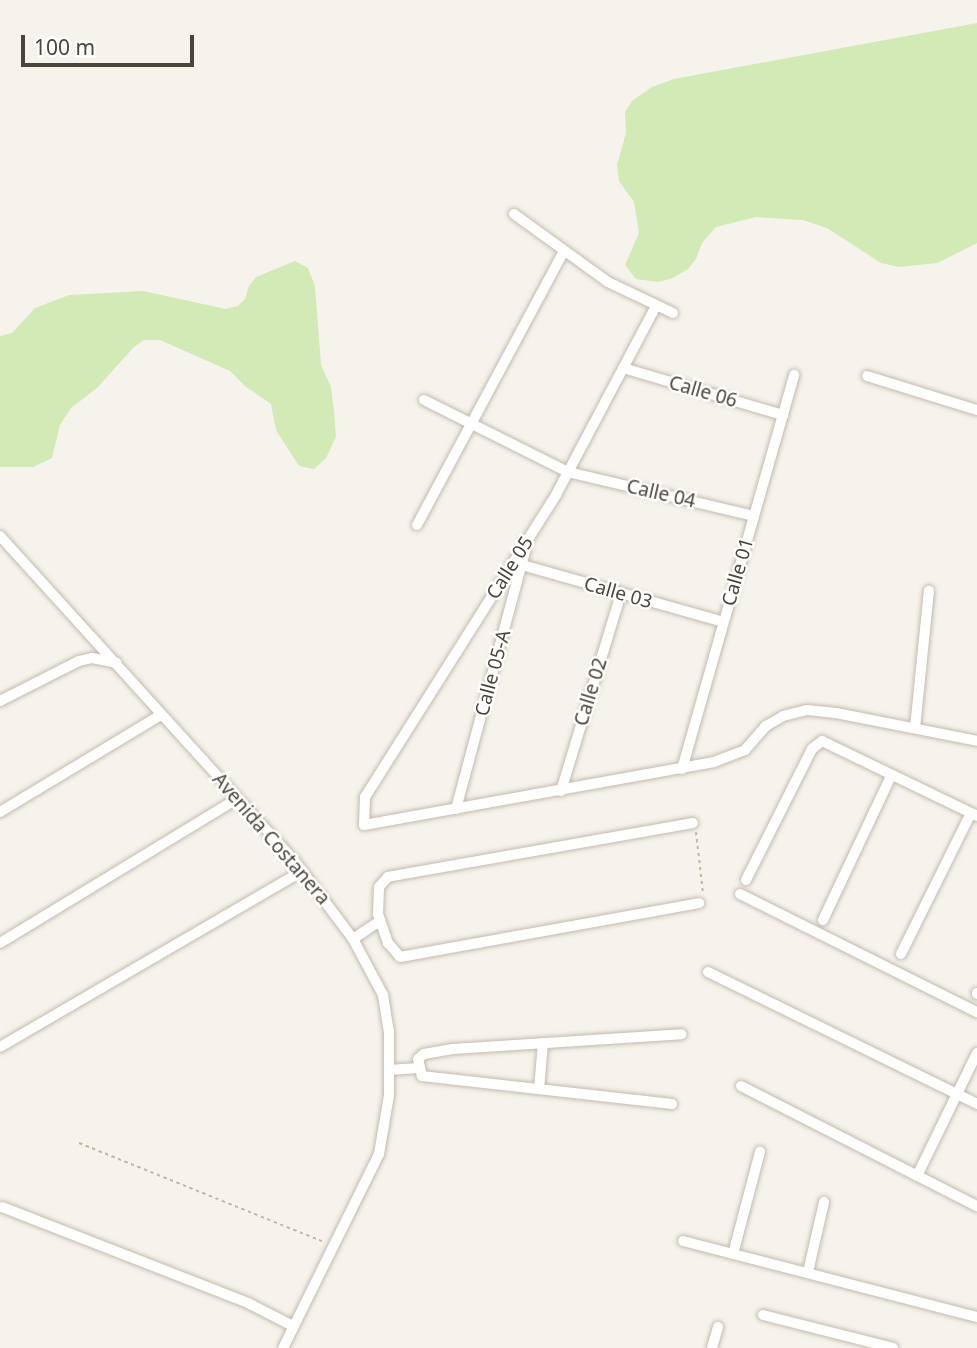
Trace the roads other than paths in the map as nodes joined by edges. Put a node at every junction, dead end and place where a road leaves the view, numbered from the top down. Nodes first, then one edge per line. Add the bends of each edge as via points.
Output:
1 (514, 214) dead end
2 (564, 251) junction
3 (656, 306) junction
4 (673, 313) dead end
5 (623, 368) junction
6 (794, 375) dead end
7 (867, 376) dead end
8 (424, 400) dead end
9 (977, 410) edge
10 (783, 415) junction
11 (471, 424) junction
12 (568, 472) junction
13 (754, 516) junction
14 (416, 525) dead end
15 (0, 536) edge
16 (517, 564) junction
17 (929, 591) dead end
18 (621, 593) junction
19 (723, 622) junction
20 (117, 663) junction
21 (0, 701) edge
22 (161, 715) junction
23 (915, 729) junction
24 (977, 741) edge
25 (682, 769) junction
26 (892, 774) junction
27 (561, 791) junction
28 (237, 799) junction
29 (456, 809) junction
30 (0, 812) edge
31 (974, 814) edge
32 (693, 823) road end
33 (303, 871) junction
34 (746, 880) dead end
35 (740, 894) dead end
36 (699, 903) road end
37 (823, 920) dead end
38 (380, 921) junction
39 (353, 939) junction
40 (0, 943) edge
41 (901, 954) dead end
42 (709, 972) dead end
43 (977, 1012) edge
44 (682, 1034) dead end
45 (542, 1043) junction
46 (0, 1047) edge
47 (977, 1053) edge
48 (418, 1068) junction
49 (389, 1070) junction
50 (741, 1086) dead end
51 (539, 1089) junction
52 (957, 1094) junction
53 (672, 1104) dead end
54 (977, 1104) edge
55 (760, 1152) dead end
56 (917, 1176) junction
57 (824, 1202) dead end
58 (977, 1206) edge
59 (2, 1207) dead end
60 (683, 1241) dead end
61 (733, 1254) junction
62 (808, 1272) junction
63 (762, 1315) dead end
64 (977, 1317) edge
65 (293, 1326) junction
66 (718, 1327) dead end
67 (283, 1348) edge
68 (712, 1348) edge
69 (893, 1348) edge

1 - 2 street
2 - 3 street via 608,282
2 - 11 street
3 - 4 street
3 - 5 street, Calle 05
5 - 10 street, Calle 06
5 - 12 street, Calle 05
6 - 10 street, Calle 01
7 - 9 street
8 - 11 street, Calle 04
10 - 13 street, Calle 01
11 - 12 street, Calle 04
11 - 14 street
12 - 13 street, Calle 04
12 - 16 street, Calle 05
13 - 19 street, Calle 01
15 - 20 street, Avenida Costanera
16 - 18 street, Calle 03
16 - 29 street, Calle 05-A
16 - 29 street, Calle 05 via 365,797 364,825
17 - 23 street
18 - 19 street, Calle 03
18 - 27 street, Calle 02
19 - 25 street, Calle 01
20 - 21 street via 92,658 79,661
20 - 22 street, Avenida Costanera
22 - 28 street, Avenida Costanera
22 - 30 street
23 - 24 street
23 - 25 street via 807,710 774,721 736,755
25 - 27 street
26 - 31 street
26 - 34 street via 827,742 817,743
26 - 37 street
27 - 29 street
28 - 33 street, Avenida Costanera
28 - 40 street
31 - 41 street
32 - 38 street via 388,877 379,887
33 - 39 street, Avenida Costanera
33 - 46 street
35 - 43 street
36 - 38 street via 400,957 388,943
38 - 39 street
39 - 49 street, Avenida Costanera via 383,995
42 - 52 street
44 - 45 street
45 - 48 street via 433,1052 420,1056
45 - 51 street
47 - 52 street
48 - 49 street
48 - 51 street via 422,1076
49 - 65 street, Avenida Costanera via 387,1118 379,1154
50 - 56 street
51 - 53 street
52 - 54 street
52 - 56 street
55 - 61 street
56 - 58 street
57 - 62 street
59 - 65 street via 248,1303
60 - 61 street
61 - 62 street
62 - 64 street
63 - 69 street
65 - 67 street, Avenida Costanera
66 - 68 street

